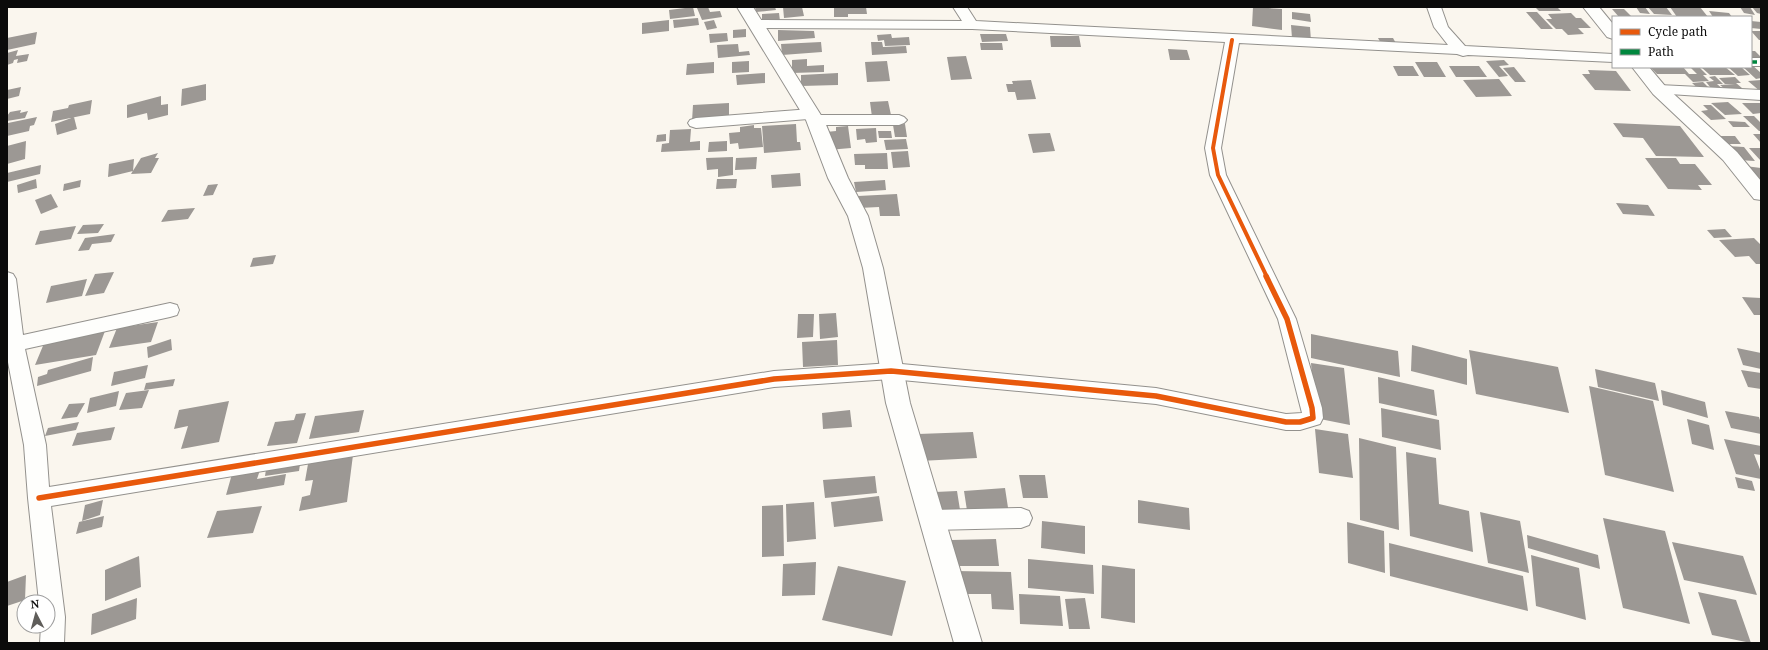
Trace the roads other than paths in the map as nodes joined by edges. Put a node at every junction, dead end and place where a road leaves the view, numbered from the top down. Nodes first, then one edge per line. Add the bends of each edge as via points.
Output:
1 (960, 7) edge
2 (1434, 7) edge
3 (1591, 7) edge
4 (751, 16) edge
5 (972, 25) junction
6 (1612, 33) edge
7 (1232, 40) junction
8 (1463, 52) junction
9 (1612, 58) edge
10 (1641, 68) edge
11 (1659, 90) junction
12 (1761, 95) edge
13 (813, 117) junction
14 (899, 120) dead end
15 (696, 123) dead end
16 (1761, 194) edge
17 (7, 279) edge
18 (170, 310) dead end
19 (14, 344) junction
20 (891, 371) junction
21 (39, 498) junction
22 (1021, 518) dead end
23 (932, 520) junction
24 (52, 643) edge
25 (968, 643) edge

1 - 5 street
2 - 8 street via 1436,21
3 - 6 street
4 - 5 street
4 - 13 street
5 - 7 street
7 - 8 street
7 - 20 street via 1213,148 1214,162 1287,319 1312,408 1312,418 1300,422 1286,422 1156,396
8 - 9 street
10 - 11 street
11 - 12 street
11 - 16 street via 1730,156
13 - 14 street
13 - 15 street
13 - 20 street via 838,178 858,216 873,268
17 - 19 street
18 - 19 street
19 - 21 street via 35,445
20 - 21 street via 774,379
20 - 23 street
21 - 24 street via 54,617
22 - 23 street
23 - 25 street

